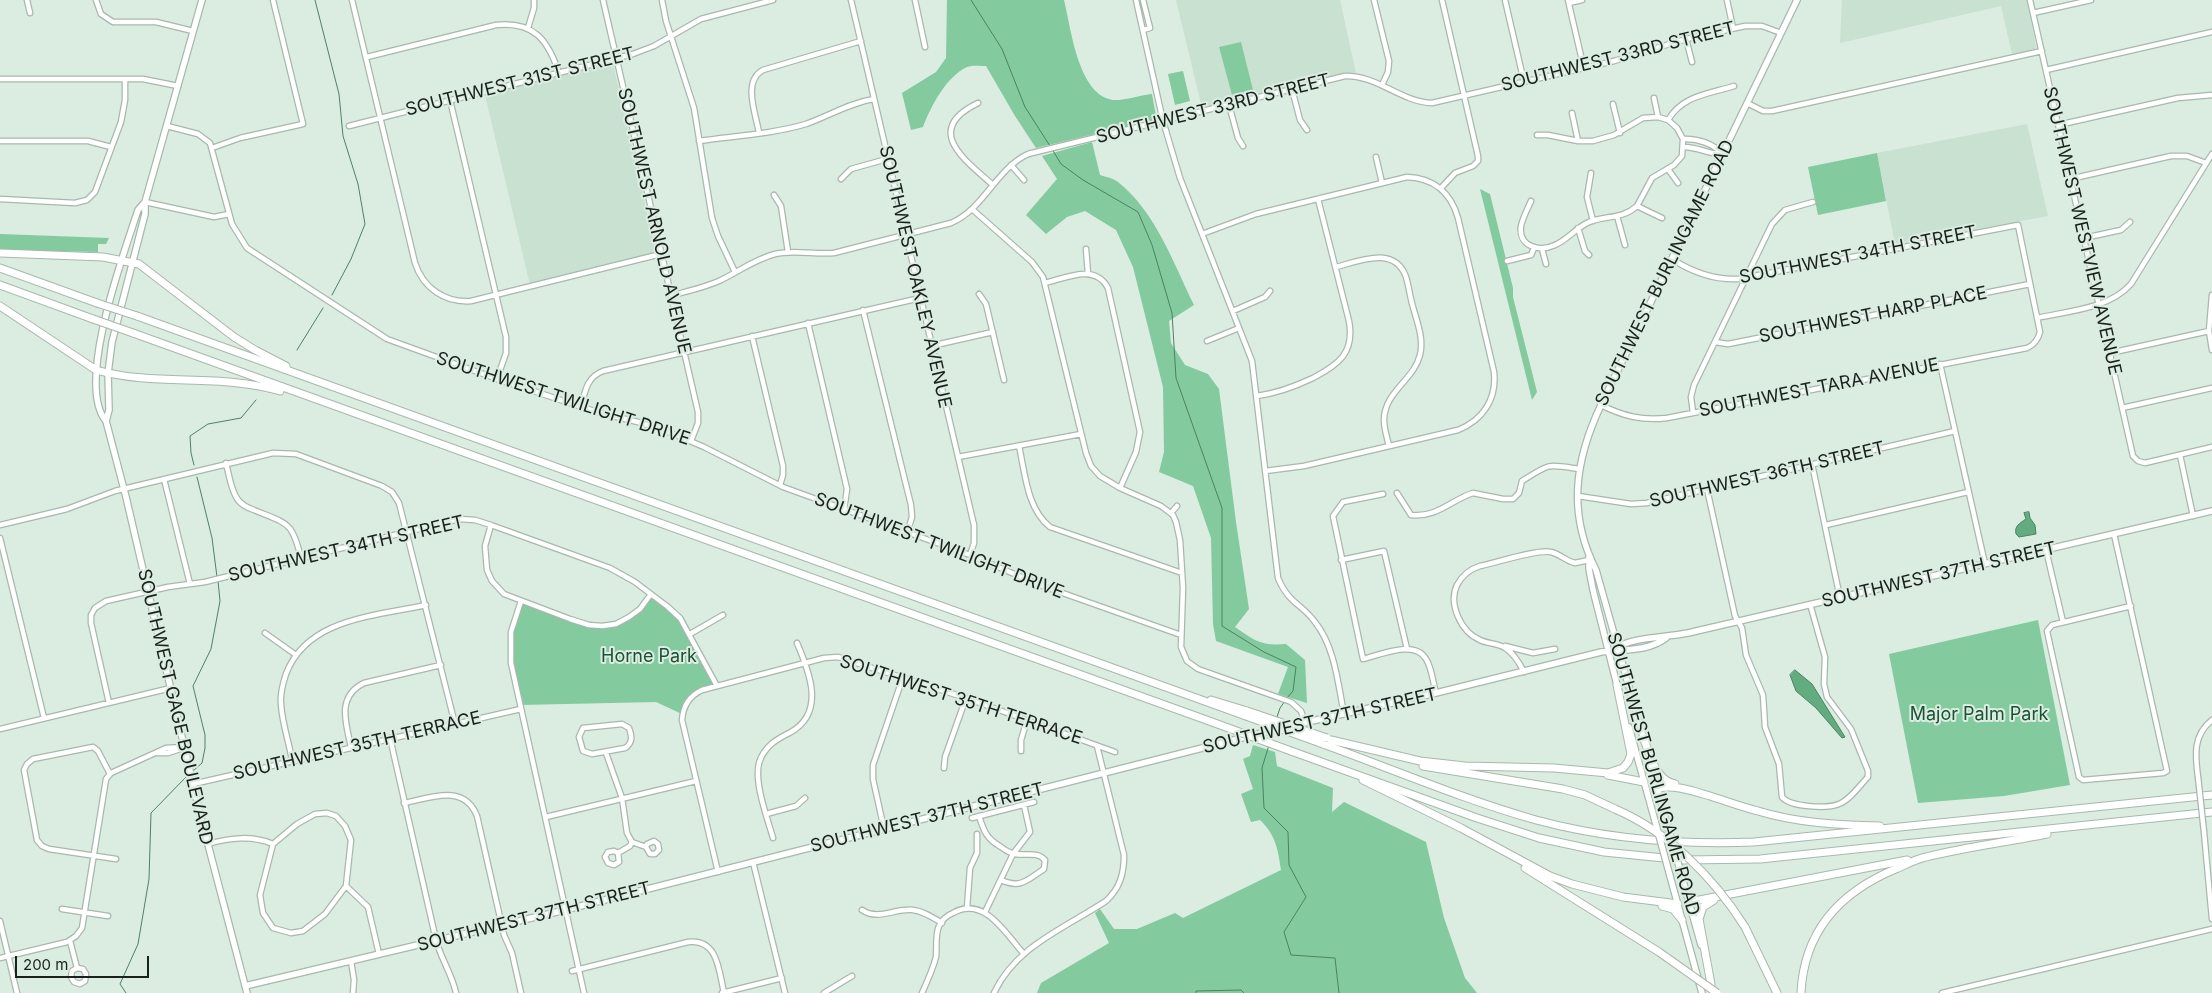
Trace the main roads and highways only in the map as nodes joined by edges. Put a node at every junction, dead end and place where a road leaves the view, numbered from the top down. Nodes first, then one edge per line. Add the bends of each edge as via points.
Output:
1 (202, 0) edge
2 (1797, 0) edge
3 (145, 202) junction
4 (0, 253) edge
5 (122, 259) junction
6 (134, 262) junction
7 (0, 268) edge
8 (0, 285) edge
9 (0, 306) edge
10 (96, 370) junction
11 (108, 373) junction
12 (322, 383) junction
13 (316, 399) junction
14 (106, 421) junction
15 (2212, 511) edge
16 (1589, 558) junction
17 (1618, 649) junction
18 (1608, 651) junction
19 (1617, 686) junction
20 (1643, 737) junction
21 (1327, 741) junction
22 (1600, 773) junction
23 (1356, 776) junction
24 (1644, 782) junction
25 (1658, 789) junction
26 (2212, 795) edge
27 (1650, 804) junction
28 (1758, 812) junction
29 (2210, 812) edge
30 (1447, 822) junction
31 (2084, 826) junction
32 (1905, 827) junction
33 (1924, 857) junction
34 (1729, 895) junction
35 (1623, 897) junction
36 (1689, 902) junction
37 (1678, 904) junction
38 (1682, 920) junction
39 (1711, 984) junction
40 (246, 990) edge
41 (1702, 993) edge
42 (1715, 993) edge
43 (1777, 993) edge
44 (1801, 993) edge

1 - 3 main road, SOUTHWEST GAGE BOULEVARD
2 - 16 main road, SOUTHWEST BURLINGAME ROAD via 1584,446 1578,496
3 - 5 main road, SOUTHWEST GAGE BOULEVARD via 138,210
3 - 6 main road, SOUTHWEST GAGE BOULEVARD
4 - 5 highway
5 - 6 highway
5 - 10 main road, SOUTHWEST GAGE BOULEVARD via 102,332
6 - 11 main road, SOUTHWEST GAGE BOULEVARD via 113,334
6 - 12 highway via 248,346
7 - 12 highway, bridge
8 - 13 highway, bridge
9 - 10 highway
10 - 11 highway
10 - 14 main road, SOUTHWEST GAGE BOULEVARD via 98,405
11 - 13 highway via 235,382
11 - 14 main road, SOUTHWEST GAGE BOULEVARD via 109,410
12 - 21 highway, bridge via 1186,695
13 - 23 highway, bridge
14 - 40 main road, SOUTHWEST GAGE BOULEVARD via 207,844
15 - 17 main road, SOUTHWEST 37TH STREET via 1666,638 1657,644 1628,651
16 - 17 main road, SOUTHWEST BURLINGAME ROAD via 1596,570
16 - 18 main road, SOUTHWEST BURLINGAME ROAD
17 - 18 main road, SOUTHWEST 37TH STREET
17 - 20 main road, SOUTHWEST BURLINGAME ROAD
18 - 19 main road, SOUTHWEST BURLINGAME ROAD
18 - 40 main road, SOUTHWEST 37TH STREET via 1305,723
19 - 22 highway via 1630,758 1620,770
19 - 24 main road, SOUTHWEST BURLINGAME ROAD
20 - 25 main road, SOUTHWEST BURLINGAME ROAD
20 - 28 highway via 1664,781 1728,798
21 - 22 highway via 1429,762
21 - 32 highway via 1514,813 1579,830 1628,838 1733,843
21 - 43 highway, bridge via 1422,766 1563,789 1585,795 1648,827 1690,859 1722,895 1745,927
22 - 24 highway
23 - 30 highway
23 - 31 highway via 1539,838 1604,852 1684,860 1760,859
24 - 25 main road
24 - 27 main road, SOUTHWEST BURLINGAME ROAD
25 - 27 main road via 1651,796
25 - 28 highway via 1667,787 1697,792
25 - 36 main road, SOUTHWEST BURLINGAME ROAD, bridge
26 - 32 highway
27 - 37 main road, SOUTHWEST BURLINGAME ROAD, bridge
28 - 32 highway via 1824,824
29 - 31 highway
30 - 35 highway via 1550,876
30 - 42 highway, bridge via 1659,952
31 - 33 highway
33 - 34 highway
33 - 44 highway via 1867,882 1836,906 1811,946
34 - 36 highway
34 - 39 highway via 1710,901 1700,914
35 - 37 highway
35 - 38 highway via 1637,903 1673,909
36 - 37 main road
36 - 39 main road, SOUTHWEST BURLINGAME ROAD
37 - 38 main road, SOUTHWEST BURLINGAME ROAD
38 - 41 main road, SOUTHWEST BURLINGAME ROAD
39 - 42 main road, SOUTHWEST BURLINGAME ROAD

